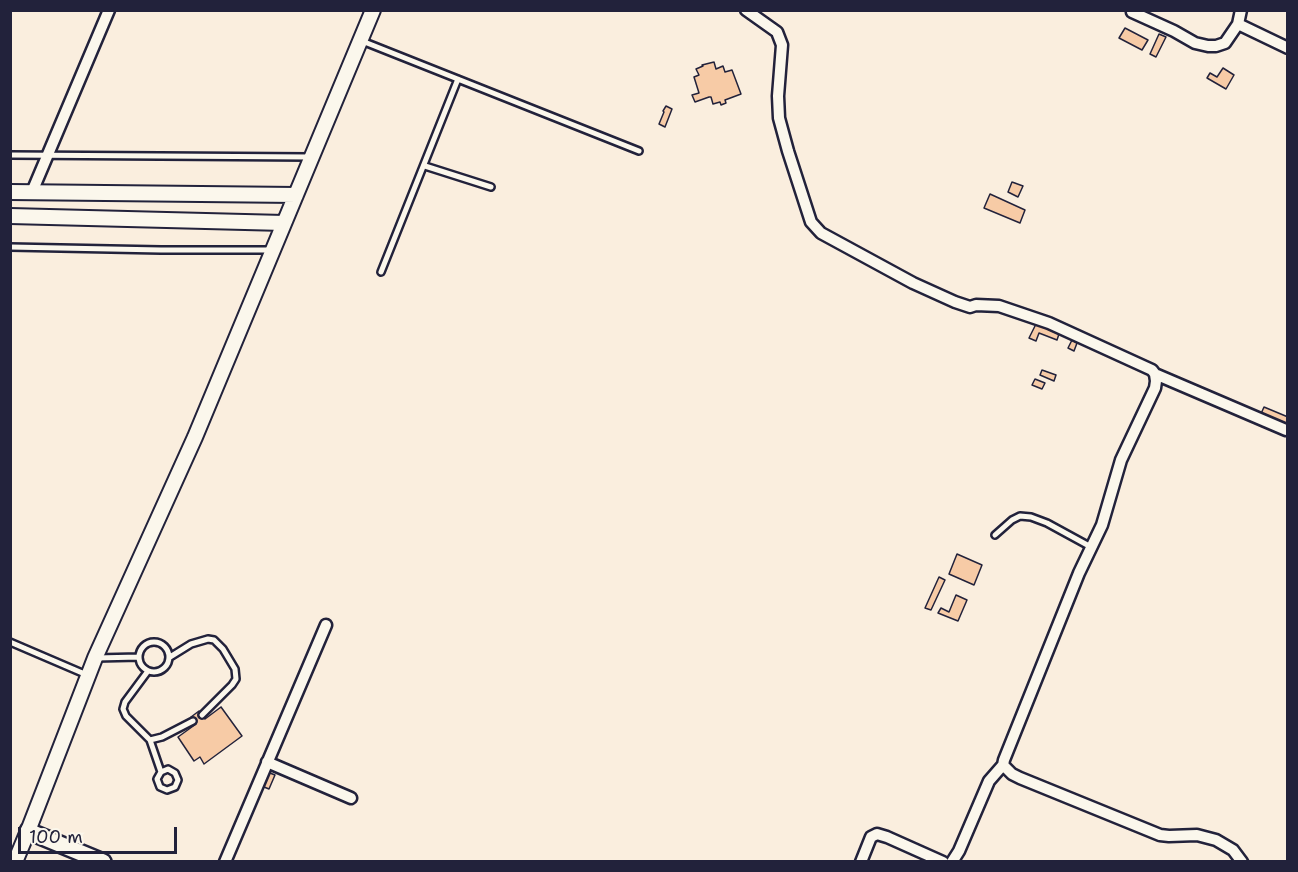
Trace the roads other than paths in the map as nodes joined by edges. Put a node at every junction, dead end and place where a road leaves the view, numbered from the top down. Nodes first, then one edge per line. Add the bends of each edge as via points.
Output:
1 (109, 10) edge
2 (373, 10) edge
3 (746, 10) edge
4 (1241, 10) edge
5 (1132, 12) edge
6 (1238, 24) junction
7 (361, 40) junction
8 (1287, 48) edge
9 (458, 79) junction
10 (639, 151) dead end
11 (10, 155) edge
12 (47, 156) junction
13 (312, 157) junction
14 (424, 166) junction
15 (491, 187) dead end
16 (10, 192) edge
17 (32, 192) junction
18 (296, 195) junction
19 (10, 216) edge
20 (284, 223) junction
21 (10, 247) edge
22 (273, 250) junction
23 (381, 272) dead end
24 (1155, 374) junction
25 (1286, 430) edge
26 (995, 535) dead end
27 (1091, 547) junction
28 (326, 625) dead end
29 (10, 642) edge
30 (139, 657) junction
31 (170, 657) junction
32 (96, 658) junction
33 (148, 671) junction
34 (89, 675) junction
35 (202, 715) dead end
36 (194, 721) dead end
37 (150, 740) junction
38 (267, 762) junction
39 (1003, 765) junction
40 (161, 772) dead end
41 (351, 798) dead end
42 (28, 831) junction
43 (15, 861) edge
44 (103, 861) edge
45 (225, 861) edge
46 (861, 861) edge
47 (943, 861) edge
48 (952, 861) edge
49 (1242, 861) edge

1 - 12 street
2 - 7 street
3 - 24 street via 777,32 782,45 779,118 812,222 821,233 955,302 970,307 1011,309
4 - 6 street
5 - 6 street via 1208,46 1225,43
6 - 8 street
7 - 9 lane
7 - 13 street
9 - 10 lane
9 - 14 lane
11 - 12 lane
12 - 13 lane
12 - 17 street
13 - 18 street
14 - 15 lane
14 - 23 lane
16 - 17 street
17 - 18 street
18 - 20 street
19 - 20 street
20 - 22 street
21 - 22 lane
22 - 32 street
24 - 25 street
24 - 27 street via 1155,388 1121,459 1102,525
26 - 27 lane via 1012,519 1031,517
27 - 39 street
28 - 38 street
29 - 34 lane
30 - 31 lane via 143,646 154,641 166,646
30 - 32 lane
30 - 33 lane
31 - 33 lane via 166,668
31 - 35 lane via 208,639 224,649 236,679
32 - 34 street
33 - 37 lane via 123,709
34 - 42 street
36 - 37 lane
37 - 40 lane
38 - 41 street
38 - 45 street
39 - 48 street via 989,782
39 - 49 street via 1020,778 1160,835 1197,835 1216,840
42 - 43 street
42 - 44 main road
46 - 47 street via 871,837 877,834

